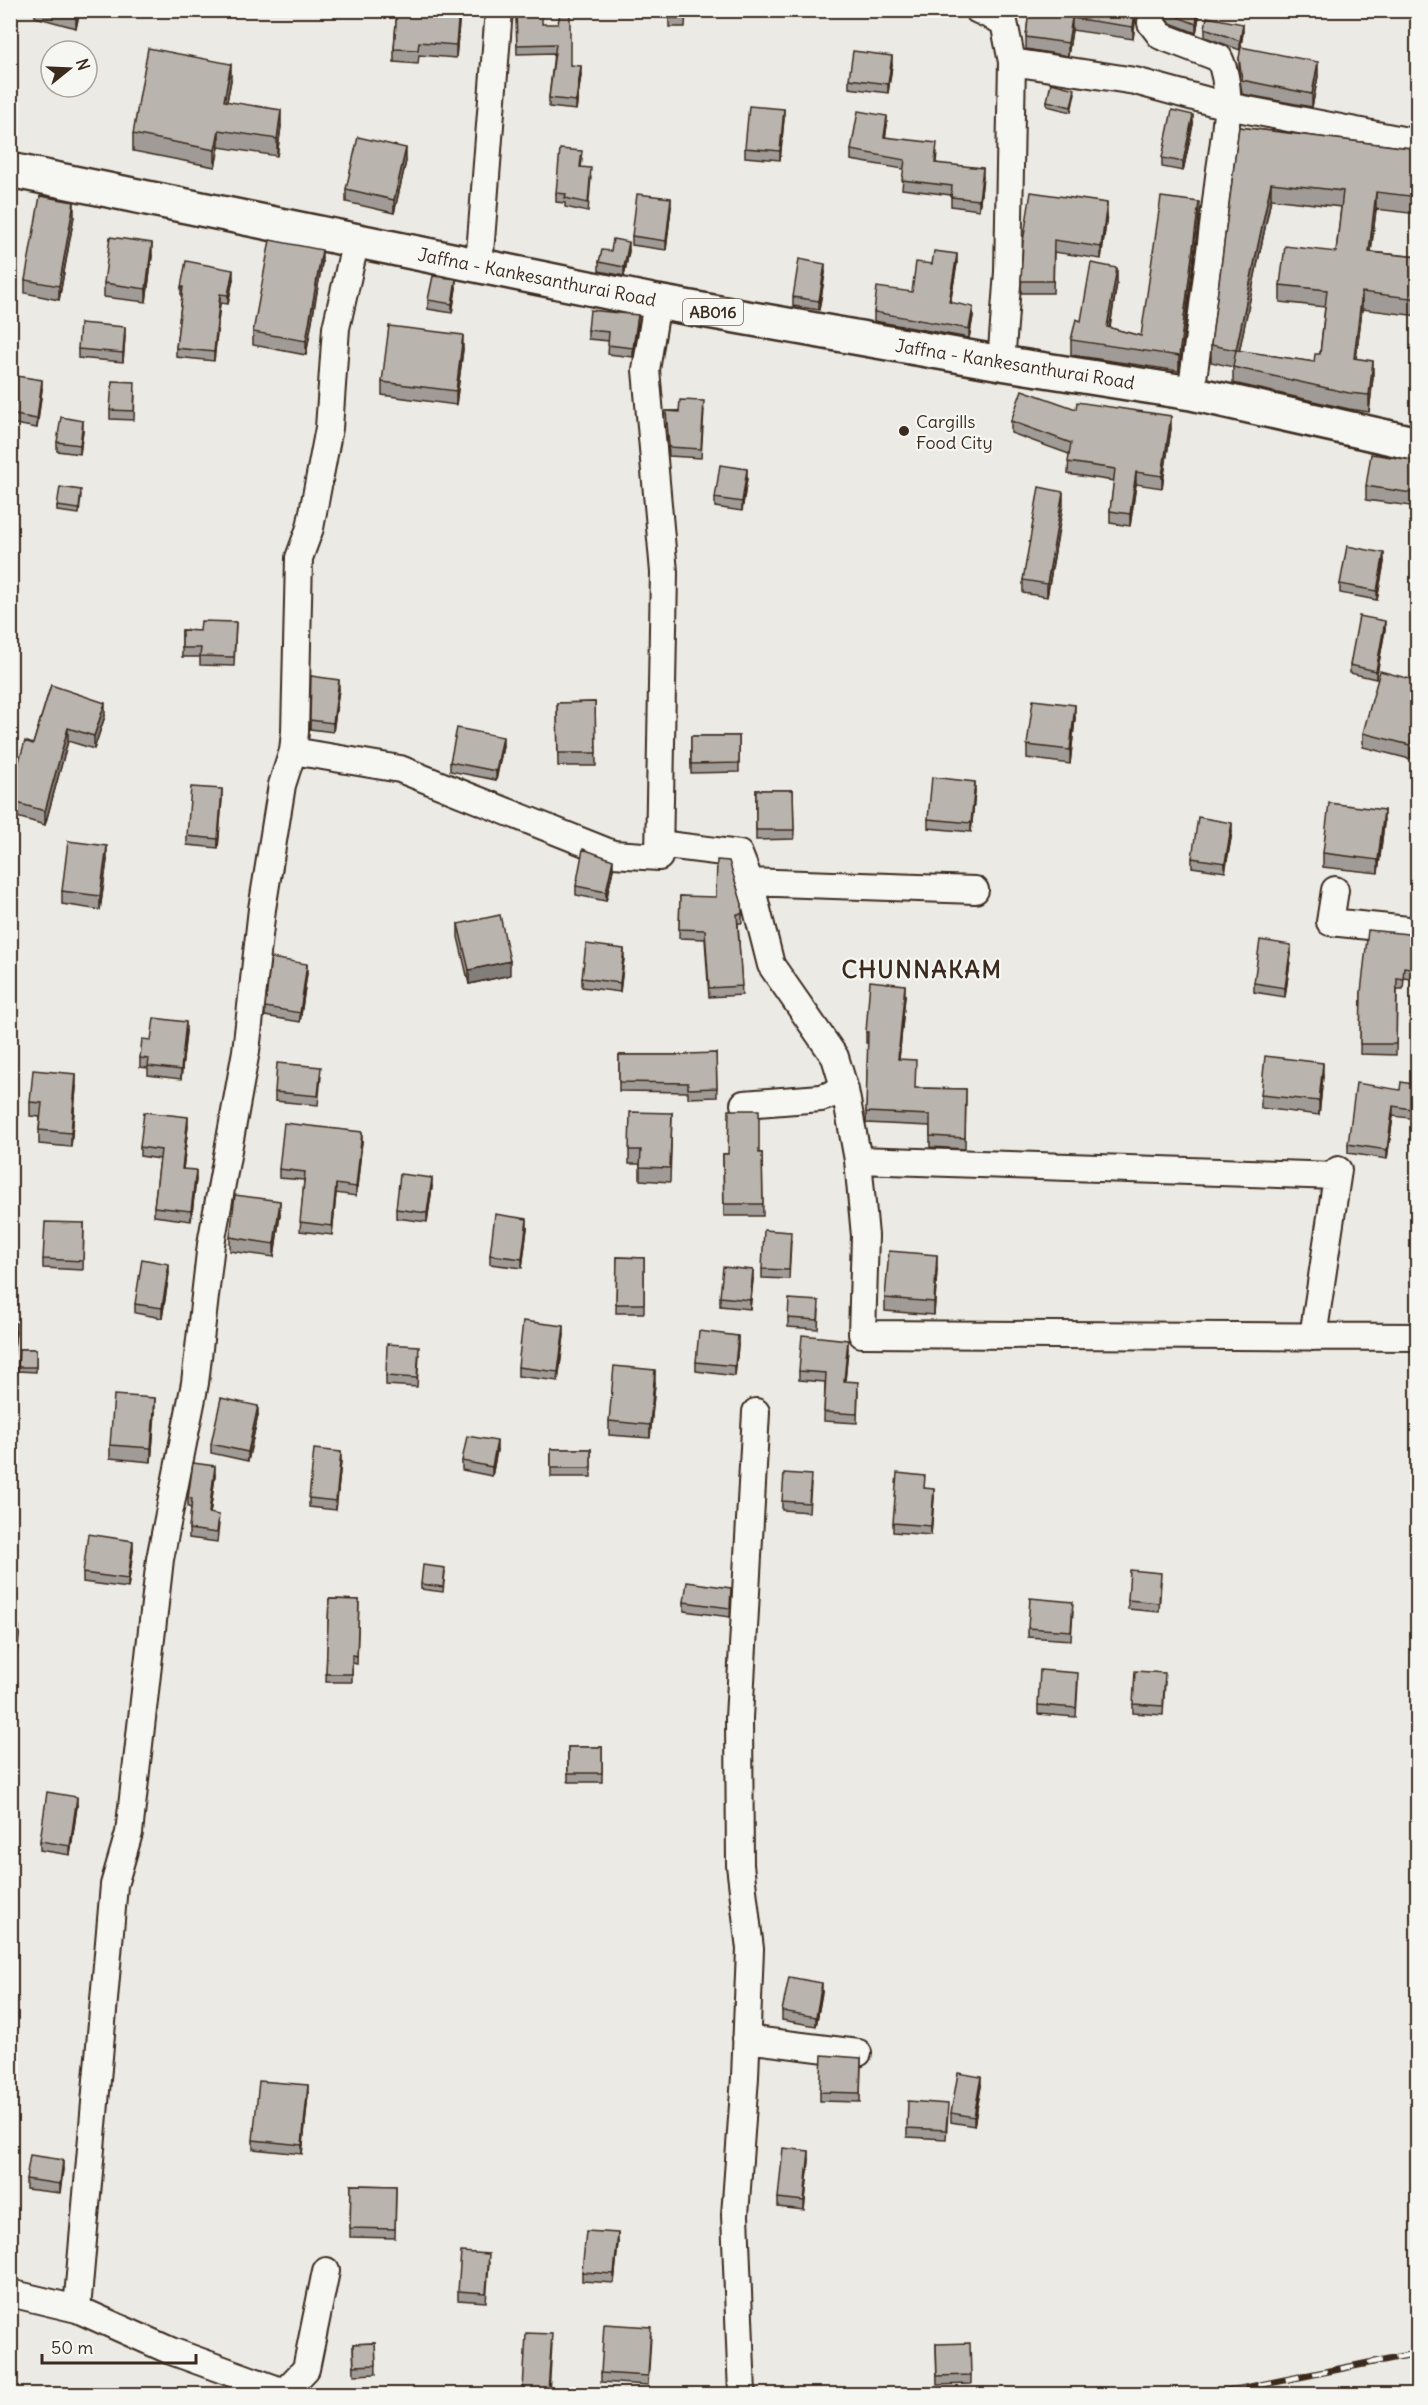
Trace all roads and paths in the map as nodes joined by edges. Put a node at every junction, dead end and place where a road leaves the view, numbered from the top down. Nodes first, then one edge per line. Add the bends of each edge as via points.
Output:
1 (499, 10) edge
2 (978, 10) edge
3 (1153, 10) edge
4 (1012, 62) junction
5 (1227, 106) junction
6 (1418, 143) edge
7 (10, 170) edge
8 (356, 240) junction
9 (479, 266) junction
10 (657, 302) junction
11 (1001, 363) junction
12 (1191, 393) junction
13 (1418, 444) edge
14 (293, 752) junction
15 (659, 844) junction
16 (750, 882) junction
17 (975, 890) dead end
18 (1335, 890) dead end
19 (1418, 931) edge
20 (845, 1090) junction
21 (744, 1104) dead end
22 (858, 1160) junction
23 (1313, 1337) junction
24 (1418, 1337) edge
25 (756, 1412) dead end
26 (746, 2039) junction
27 (858, 2053) dead end
28 (326, 2271) dead end
29 (10, 2293) edge
30 (77, 2309) junction
31 (286, 2393) edge
32 (742, 2394) edge

1 - 9 street
2 - 4 street via 1004,22
3 - 5 street via 1151,23 1161,36 1219,58 1224,67
4 - 5 street via 1135,81
4 - 11 street via 1008,272
5 - 6 street
5 - 12 street
7 - 8 main road, Jaffna - Kankesanthurai Road / AB016
8 - 9 main road, Jaffna - Kankesanthurai Road / AB016
8 - 14 street via 336,328 329,428 310,528 299,558
9 - 10 main road, Jaffna - Kankesanthurai Road / AB016
10 - 11 main road, Jaffna - Kankesanthurai Road / AB016
10 - 15 street via 646,370 664,572
11 - 12 main road, Jaffna - Kankesanthurai Road / AB016
12 - 13 main road, Jaffna - Kankesanthurai Road / AB016
14 - 15 street via 400,769 612,854 659,856
14 - 30 street via 282,785 262,909 246,1051 211,1244 195,1383 160,1559 129,1833 114,1885
15 - 16 street via 739,854
16 - 17 street
16 - 20 street via 771,965 835,1057
18 - 19 street via 1330,922
20 - 21 street via 821,1098
20 - 22 street
22 - 23 street via 865,1236 862,1334
22 - 23 street via 1337,1173
23 - 24 street
25 - 26 street via 739,1718 740,1865 750,1949
26 - 27 street
26 - 32 street via 735,2215
28 - 31 street via 306,2369
29 - 30 street
30 - 31 street via 171,2351

